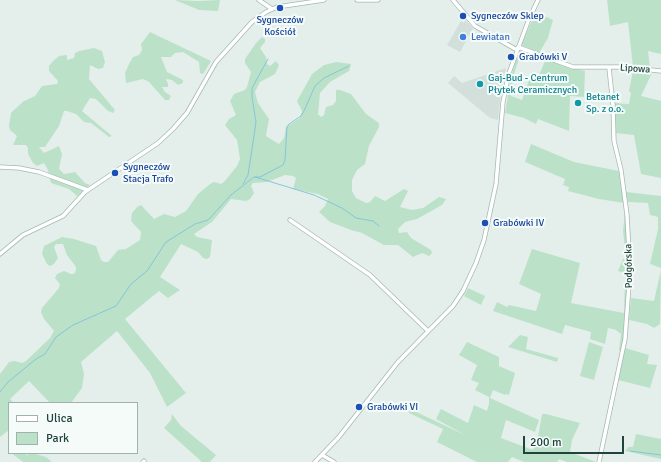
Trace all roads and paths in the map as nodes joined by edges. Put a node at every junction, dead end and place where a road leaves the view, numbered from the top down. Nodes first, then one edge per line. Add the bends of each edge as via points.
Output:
1 (259, 0) edge
2 (324, 0) edge
3 (357, 0) edge
4 (378, 0) edge
5 (453, 0) edge
6 (538, 0) edge
7 (272, 9) junction
8 (517, 48) junction
9 (609, 68) junction
10 (661, 71) edge
11 (0, 167) edge
12 (88, 190) junction
13 (290, 220) dead end
14 (0, 254) edge
15 (428, 331) junction
16 (322, 455) junction
17 (315, 462) edge
18 (334, 462) edge
19 (598, 462) edge

1 - 7 street
2 - 7 street
3 - 4 street
5 - 8 street, Lipowa via 475,26
6 - 8 street
7 - 12 street via 252,22 216,62 187,113 173,129 158,143
8 - 9 street, Lipowa via 574,67
8 - 15 street via 504,93 499,167 481,250 453,306
9 - 10 street, Lipowa
9 - 19 street, Podgórska via 614,141 627,215 630,271 625,339
11 - 12 street via 39,172
12 - 14 street via 63,216 23,235
13 - 15 street via 370,275
15 - 16 street via 398,362
16 - 17 street
16 - 18 street

